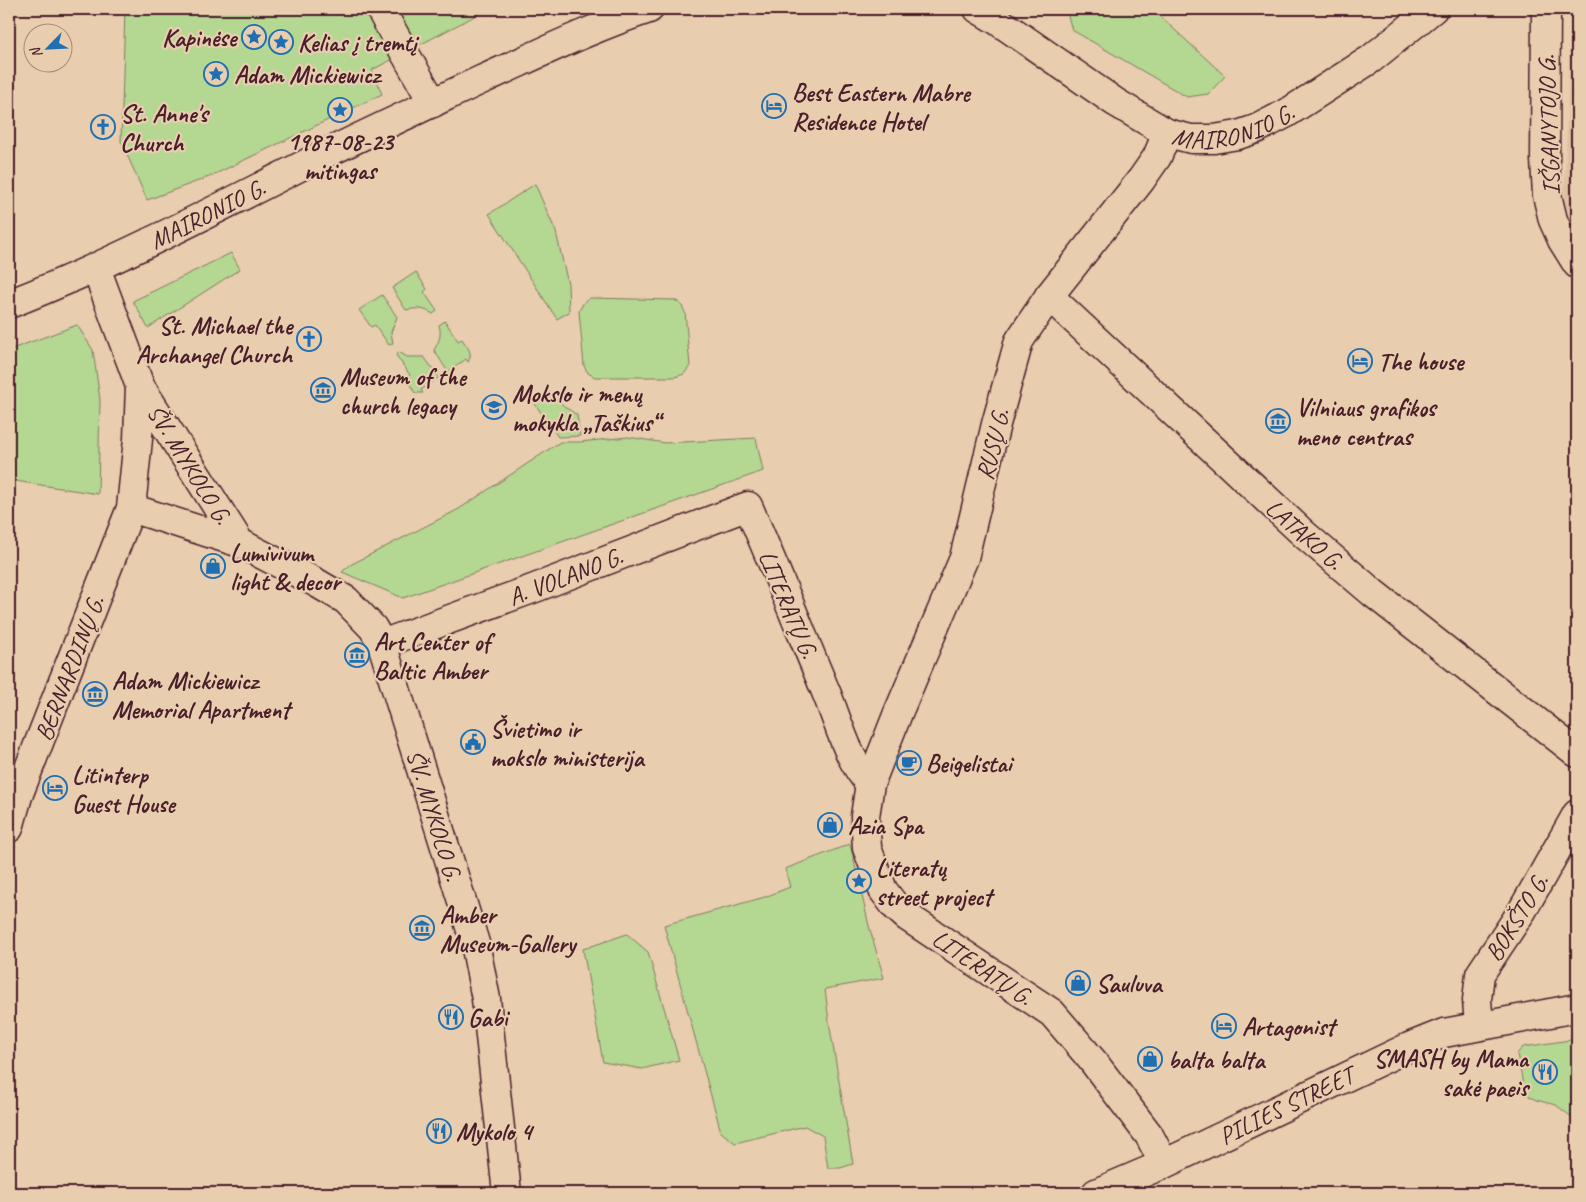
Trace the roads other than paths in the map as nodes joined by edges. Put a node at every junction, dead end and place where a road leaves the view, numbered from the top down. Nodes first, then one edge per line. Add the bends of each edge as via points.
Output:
1 (380, 9) edge
2 (648, 9) edge
3 (978, 9) edge
4 (1433, 9) edge
5 (1546, 9) edge
6 (433, 103) junction
7 (1167, 133) junction
8 (1577, 264) edge
9 (96, 268) junction
10 (1049, 296) junction
11 (9, 304) edge
12 (140, 386) junction
13 (748, 506) joint
14 (130, 508) junction
15 (240, 542) junction
16 (382, 644) junction
17 (1577, 753) edge
18 (870, 784) junction
19 (1577, 814) edge
20 (9, 828) edge
21 (1577, 1008) edge
22 (1479, 1026) junction
23 (1164, 1164) junction
24 (507, 1193) edge
25 (1096, 1193) edge

1 - 6 street
2 - 6 street, MAIRONIO G. via 576,36
3 - 7 street, MAIRONIO G. via 1115,102
4 - 7 street, MAIRONIO G. via 1363,63 1287,113 1256,129 1214,139
5 - 8 street, IŠGANYTOJO G. via 1547,195 1553,220
6 - 9 street, MAIRONIO G.
7 - 10 street, RUSŲ G. via 1157,157 1138,184
9 - 11 street, MAIRONIO G.
9 - 12 street, ŠV. MYKOLO G.
10 - 17 street, LATAKO G. via 1305,535 1373,593
10 - 18 street, RUSŲ G. via 1019,341 964,558
12 - 14 street, ŠV. MYKOLO G.
12 - 15 street, ŠV. MYKOLO G.
13 - 16 street, A. VOLANO G.
13 - 18 street, LITERATŲ G. via 848,746
14 - 15 street, ŠV. MYKOLO G.
14 - 20 street, BERNARDINŲ G. via 18,796
15 - 16 street, ŠV. MYKOLO G. via 346,600 373,628
16 - 24 street, ŠV. MYKOLO G. via 475,943 486,1000
18 - 23 street, LITERATŲ G. via 865,816 867,848 883,890 895,906 1052,1013 1149,1135
19 - 22 street, BOKŠTO G. via 1522,911 1480,974 1476,1000
21 - 22 street, PILIES STREET
22 - 23 street, PILIES STREET via 1444,1033 1409,1046
23 - 25 street, PILIES STREET

